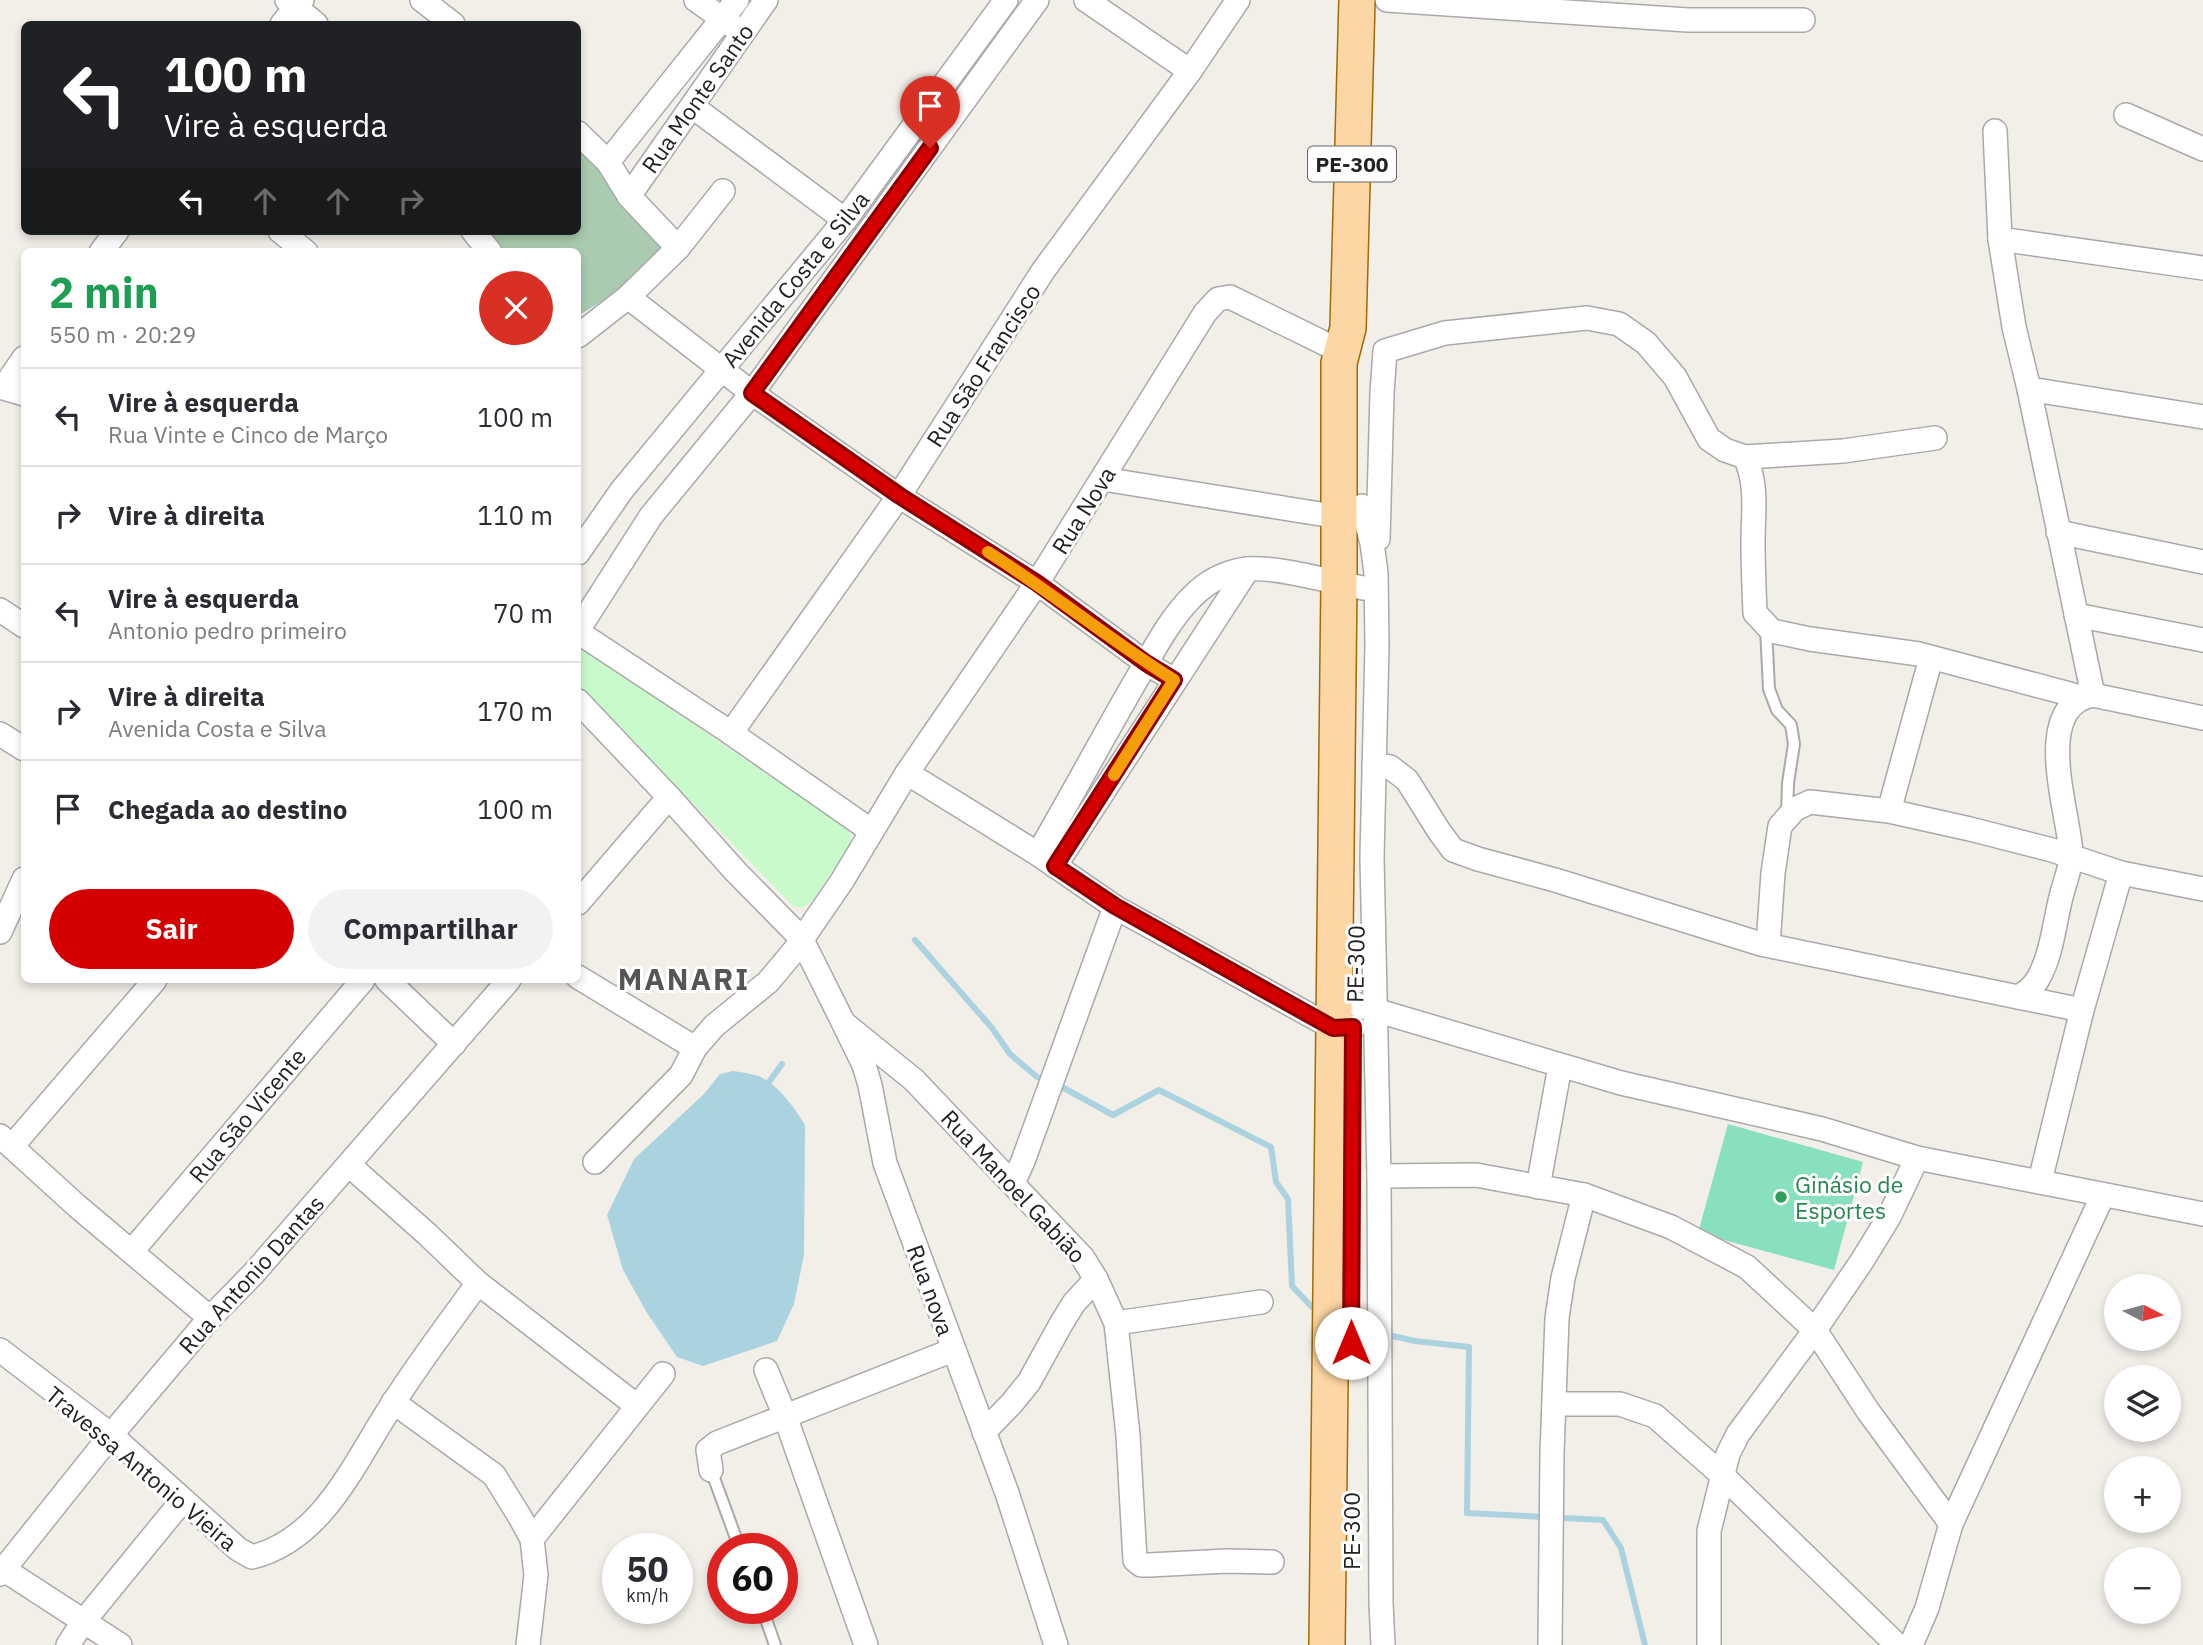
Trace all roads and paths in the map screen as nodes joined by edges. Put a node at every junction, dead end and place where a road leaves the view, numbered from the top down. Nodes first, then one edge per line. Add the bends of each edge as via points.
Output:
1 (422, 0) edge
2 (696, 0) edge
3 (737, 0) edge
4 (766, 0) edge
5 (1006, 0) edge
6 (1037, 0) edge
7 (1086, 0) edge
8 (1238, 0) edge
9 (1357, 0) edge
10 (1387, 0) edge
11 (292, 8) edge
12 (721, 18) junction
13 (1803, 20) dead end
14 (312, 21) edge
15 (449, 21) edge
16 (743, 33) junction
17 (1190, 71) junction
18 (693, 107) junction
19 (2126, 116) dead end
20 (1995, 131) dead end
21 (581, 136) edge
22 (2203, 149) edge
23 (608, 162) junction
24 (723, 191) dead end
25 (629, 197) junction
26 (845, 220) junction
27 (285, 235) edge
28 (2000, 239) junction
29 (301, 248) edge
30 (678, 248) junction
31 (2203, 268) edge
32 (628, 297) junction
33 (581, 335) edge
34 (1344, 339) junction
35 (21, 365) edge
36 (721, 370) junction
37 (2029, 389) junction
38 (10, 390) edge
39 (752, 393) junction
40 (2203, 418) edge
41 (1935, 438) dead end
42 (1745, 457) junction
43 (1103, 479) junction
44 (622, 490) junction
45 (900, 496) junction
46 (1350, 511) junction
47 (651, 516) junction
48 (2059, 532) junction
49 (581, 548) edge
50 (2203, 562) edge
51 (1248, 569) junction
52 (1359, 582) junction
53 (1037, 583) junction
54 (0, 610) edge
55 (2076, 615) junction
56 (21, 624) edge
57 (1766, 625) junction
58 (581, 626) edge
59 (581, 633) edge
60 (2203, 640) edge
61 (1931, 657) junction
62 (1146, 663) junction
63 (1174, 680) junction
64 (2087, 696) junction
65 (581, 704) edge
66 (2203, 718) edge
67 (731, 733) junction
68 (0, 734) edge
69 (21, 747) edge
70 (1374, 765) junction
71 (907, 773) junction
72 (669, 797) junction
73 (1889, 811) junction
74 (1787, 818) junction
75 (870, 830) junction
76 (2071, 857) junction
77 (1046, 860) junction
78 (2121, 873) junction
79 (21, 886) edge
80 (2203, 889) edge
81 (581, 900) edge
82 (1115, 906) junction
83 (0, 932) edge
84 (801, 938) junction
85 (1768, 945) junction
86 (581, 979) edge
87 (152, 983) edge
88 (360, 983) edge
89 (390, 983) edge
90 (506, 983) edge
91 (2018, 998) junction
92 (2082, 1010) junction
93 (1355, 1017) junction
94 (844, 1024) junction
95 (454, 1044) junction
96 (695, 1048) junction
97 (1560, 1066) junction
98 (6, 1141) edge
99 (1917, 1158) junction
100 (595, 1162) dead end
101 (349, 1165) junction
102 (1380, 1176) junction
103 (2040, 1181) junction
104 (1013, 1183) junction
105 (1538, 1187) junction
106 (1584, 1195) junction
107 (2103, 1195) junction
108 (2203, 1214) edge
109 (132, 1251) junction
110 (1096, 1279) junction
111 (478, 1283) junction
112 (1261, 1303) dead end
113 (210, 1318) junction
114 (1116, 1322) junction
115 (1815, 1330) junction
116 (0, 1350) edge
117 (953, 1350) junction
118 (766, 1370) dead end
119 (663, 1374) dead end
120 (393, 1402) junction
121 (1555, 1404) junction
122 (637, 1406) junction
123 (785, 1416) junction
124 (984, 1432) junction
125 (111, 1435) junction
126 (711, 1469) joint
127 (1721, 1474) junction
128 (183, 1501) junction
129 (1951, 1524) junction
130 (734, 1533) edge
131 (532, 1539) junction
132 (1272, 1562) dead end
133 (1, 1572) edge
134 (83, 1622) junction
135 (768, 1624) edge
136 (68, 1645) edge
137 (120, 1645) edge
138 (528, 1645) edge
139 (775, 1645) edge
140 (866, 1645) edge
141 (1056, 1645) edge
142 (1327, 1645) edge
143 (1351, 1645) edge
144 (1383, 1645) edge
145 (1550, 1645) edge
146 (1709, 1645) edge
147 (1897, 1645) edge
148 (1911, 1645) edge

1 - 15 street
2 - 12 street
3 - 12 street, Rua Monte Santo
4 - 16 street, Rua Monte Santo
5 - 26 street, Avenida Costa e Silva
6 - 39 street, Avenida Costa e Silva
7 - 17 street
8 - 17 street, Rua São Francisco
9 - 34 main road, PE-300 / PE-300
10 - 13 street via 1688,19
11 - 14 street
12 - 16 street
12 - 23 street, Rua Monte Santo
16 - 18 street, Rua Monte Santo
17 - 45 street, Rua São Francisco via 1044,271
18 - 25 street, Rua Monte Santo
18 - 26 street, Rua Monte Santo
19 - 22 street
20 - 28 street
21 - 23 street
23 - 25 street
24 - 30 street
25 - 30 street
26 - 36 street, Avenida Costa e Silva
27 - 29 street
28 - 31 street
28 - 37 street
30 - 32 street
32 - 33 street
32 - 36 street
34 - 43 street, Rua Nova via 1230,297 1218,299
34 - 46 main road, PE-300 / PE-300
35 - 38 street
36 - 39 street
36 - 44 street, Avenida Costa e Silva
37 - 40 street
37 - 48 street
39 - 45 street
39 - 47 street, Avenida Costa e Silva
41 - 42 street via 1843,451
42 - 52 street via 1709,439 1675,377 1646,343 1619,324 1587,318 1516,324 1445,333 1385,351
42 - 57 street via 1755,492 1755,613
43 - 46 street
43 - 53 street, Rua Nova
44 - 47 street
44 - 49 street, Avenida Costa e Silva
45 - 53 street
45 - 67 street, Rua São Francisco
46 - 52 main road, PE-300 / PE-300
47 - 58 street, Avenida Costa e Silva
48 - 50 street
48 - 55 street
51 - 52 street
51 - 62 street via 1218,577 1191,597
51 - 63 street
52 - 70 street
52 - 93 main road, PE-300 / PE-300
53 - 62 street
53 - 71 street, Rua Nova
54 - 56 street
55 - 60 street
55 - 64 street
57 - 61 street via 1772,631 1810,639
57 - 74 lane via 1769,689 1777,710 1791,724 1794,744
59 - 67 street
61 - 64 street
61 - 73 street
62 - 63 street
62 - 77 street via 1091,757
63 - 77 street
64 - 66 street
64 - 76 street via 2066,713 2058,729 2057,758
65 - 72 street, Rua nova
67 - 75 street
68 - 69 street
70 - 85 street via 1390,767 1408,780 1453,849
70 - 93 street via 1372,858
71 - 75 street, Rua Nova
71 - 77 street
72 - 81 street
72 - 84 street, Rua nova
73 - 74 street via 1811,802
73 - 76 street
74 - 85 street via 1780,825
75 - 84 street, Rua Nova via 842,881
76 - 78 street
76 - 91 street via 2049,954 2037,981
77 - 82 street
78 - 80 street
78 - 92 street
79 - 83 street
82 - 93 street
82 - 104 street
84 - 94 street, Rua nova
84 - 96 street, Rua Nova via 768,982 714,1026
85 - 91 street
86 - 96 street
87 - 98 street
88 - 109 street, Rua São Vicente
89 - 95 street
90 - 95 street, Rua Antonio Dantas
91 - 92 street
92 - 103 street
93 - 97 street
93 - 102 street
93 - 142 main road, PE-300 / PE-300
93 - 143 main road, PE-300 / PE-300
94 - 104 street, Rua Manoel Gabião via 914,1080
94 - 117 street, Rua nova via 864,1065 884,1163
95 - 101 street, Rua Antonio Dantas
96 - 100 street, Rua Nova via 681,1075
97 - 99 street via 1822,1129
97 - 105 street
98 - 109 street
99 - 103 street
99 - 115 street via 1889,1217
101 - 111 street
101 - 113 street, Rua Antonio Dantas
102 - 105 street via 1476,1175
102 - 144 street
103 - 107 street
104 - 110 street, Rua Manoel Gabião via 1083,1258
105 - 106 street
106 - 115 street via 1671,1227 1747,1267
106 - 121 street via 1557,1318
107 - 108 street
107 - 129 street
109 - 113 street
110 - 114 street, Rua Manoel Gabião
110 - 124 street via 1074,1303 1029,1382
111 - 120 street
111 - 122 street
112 - 114 street
113 - 125 street, Rua Antonio Dantas
114 - 132 street, Rua Manoel Gabião via 1135,1560 1141,1565
115 - 127 street via 1738,1434
115 - 129 street
116 - 125 street, Travessa Antonio Vieira
117 - 123 street
117 - 124 street, Rua nova
118 - 123 street
119 - 122 street
120 - 128 street, Travessa Antonio Vieira via 341,1486 308,1528 270,1551 252,1557 238,1549
120 - 131 street via 494,1475
121 - 127 street via 1620,1404 1639,1409 1655,1416
121 - 145 street
122 - 131 street
123 - 126 street via 710,1447
123 - 140 street
124 - 141 street, Rua nova
125 - 128 street, Travessa Antonio Vieira
125 - 133 street, Rua Antonio Dantas
126 - 130 lane
127 - 146 street via 1709,1531
127 - 147 street
128 - 134 street
129 - 148 street via 1927,1608
131 - 138 street via 536,1575
133 - 134 street
134 - 136 street
134 - 137 street
135 - 139 lane

